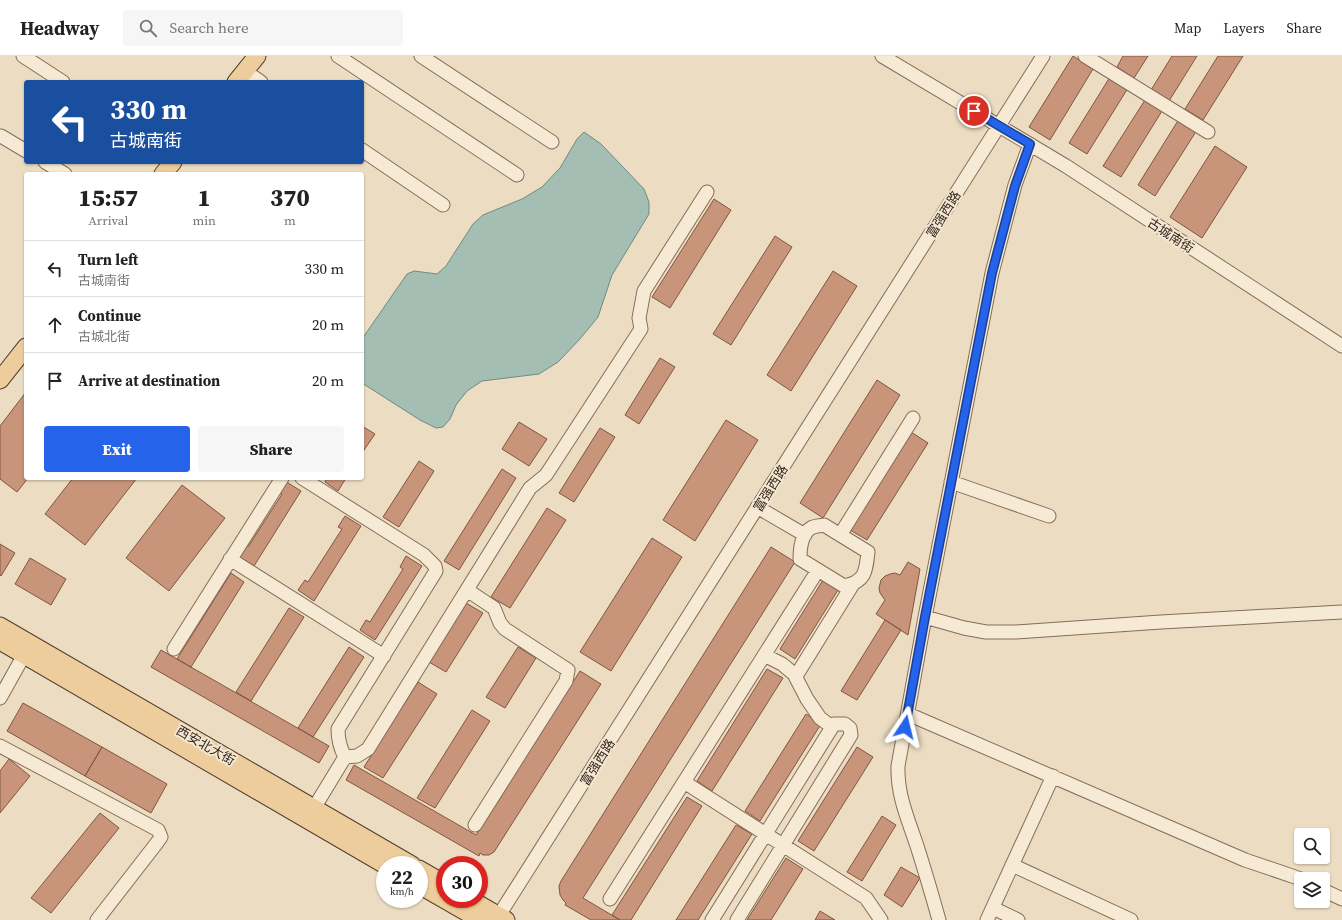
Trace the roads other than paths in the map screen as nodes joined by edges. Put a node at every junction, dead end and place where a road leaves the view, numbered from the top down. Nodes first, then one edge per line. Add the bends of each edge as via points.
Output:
1 (23, 56) edge
2 (257, 56) edge
3 (338, 56) edge
4 (421, 56) edge
5 (882, 56) edge
6 (1043, 56) edge
7 (1084, 56) edge
8 (241, 77) edge
9 (60, 80) edge
10 (253, 80) edge
11 (999, 126) junction
12 (1208, 132) dead end
13 (1, 136) dead end
14 (552, 142) dead end
15 (1030, 144) junction
16 (24, 150) edge
17 (364, 151) edge
18 (48, 164) edge
19 (171, 164) edge
20 (62, 172) edge
21 (165, 172) edge
22 (517, 175) dead end
23 (707, 192) dead end
24 (443, 205) dead end
25 (1342, 346) edge
26 (24, 350) edge
27 (0, 380) edge
28 (913, 418) dead end
29 (281, 480) edge
30 (305, 480) edge
31 (951, 482) junction
32 (757, 508) junction
33 (1049, 516) dead end
34 (840, 534) junction
35 (805, 536) junction
36 (230, 559) junction
37 (818, 570) junction
38 (853, 584) junction
39 (467, 590) junction
40 (1342, 612) edge
41 (925, 617) junction
42 (0, 626) edge
43 (0, 642) edge
44 (174, 648) dead end
45 (24, 655) junction
46 (764, 655) junction
47 (384, 656) junction
48 (796, 676) junction
49 (0, 698) edge
50 (908, 714) junction
51 (832, 727) junction
52 (0, 746) edge
53 (345, 757) junction
54 (1053, 776) junction
55 (684, 782) junction
56 (314, 808) junction
57 (475, 824) dead end
58 (766, 834) junction
59 (783, 844) junction
60 (397, 856) edge
61 (376, 860) edge
62 (1012, 865) junction
63 (1294, 877) edge
64 (428, 890) edge
65 (1330, 893) edge
66 (610, 899) dead end
67 (1342, 899) edge
68 (484, 908) edge
69 (993, 908) junction
70 (501, 919) edge
71 (97, 920) edge
72 (480, 920) edge
73 (712, 920) edge
74 (737, 920) edge
75 (881, 920) edge
76 (939, 920) edge
77 (987, 920) edge
78 (1018, 920) edge
79 (1131, 920) edge

1 - 9 street
2 - 8 main road
3 - 22 street
4 - 14 street
5 - 11 street, 古城南街
6 - 11 street, 富强西路
7 - 12 street
8 - 10 street
11 - 15 street, 古城南街
11 - 32 street, 富强西路
13 - 16 street
15 - 25 street, 古城南街
15 - 31 street via 1015,186 992,273
17 - 24 street
18 - 20 street
19 - 21 main road
23 - 39 street via 644,292 639,318 642,329 546,475 530,488
26 - 27 main road
28 - 34 street
29 - 36 street
30 - 47 street via 424,555 435,566 436,571
31 - 33 street
31 - 41 street
32 - 35 street
32 - 70 street, 富强西路
34 - 35 street via 824,524 811,528
34 - 38 street via 868,552 864,574
35 - 37 street via 800,546 800,559
36 - 44 street
36 - 47 street
37 - 38 street via 844,586
37 - 46 street
38 - 48 street
39 - 53 street via 368,749 357,756
39 - 57 street via 494,608 505,628 568,670 566,681
40 - 41 street via 994,632 964,628
41 - 50 street
42 - 56 main road, 西安北大街
43 - 45 main road, 西安北大街
45 - 49 street
45 - 61 main road, 西安北大街
46 - 48 street via 782,664
46 - 55 street
47 - 53 street via 338,729 340,749
48 - 51 street via 811,706 820,718
50 - 54 street
50 - 76 street via 898,766 900,796
51 - 58 street
51 - 59 street via 834,724 845,724 850,728 851,735
52 - 71 street via 158,830 161,837
53 - 56 street
54 - 62 street
54 - 63 street via 1245,860
55 - 58 street
55 - 66 street
56 - 60 main road, 西安北大街
58 - 59 street
58 - 73 street
59 - 74 street
59 - 75 street via 866,898
62 - 69 street
62 - 79 street
64 - 72 main road
65 - 67 street
68 - 70 main road
69 - 77 street
69 - 78 street

